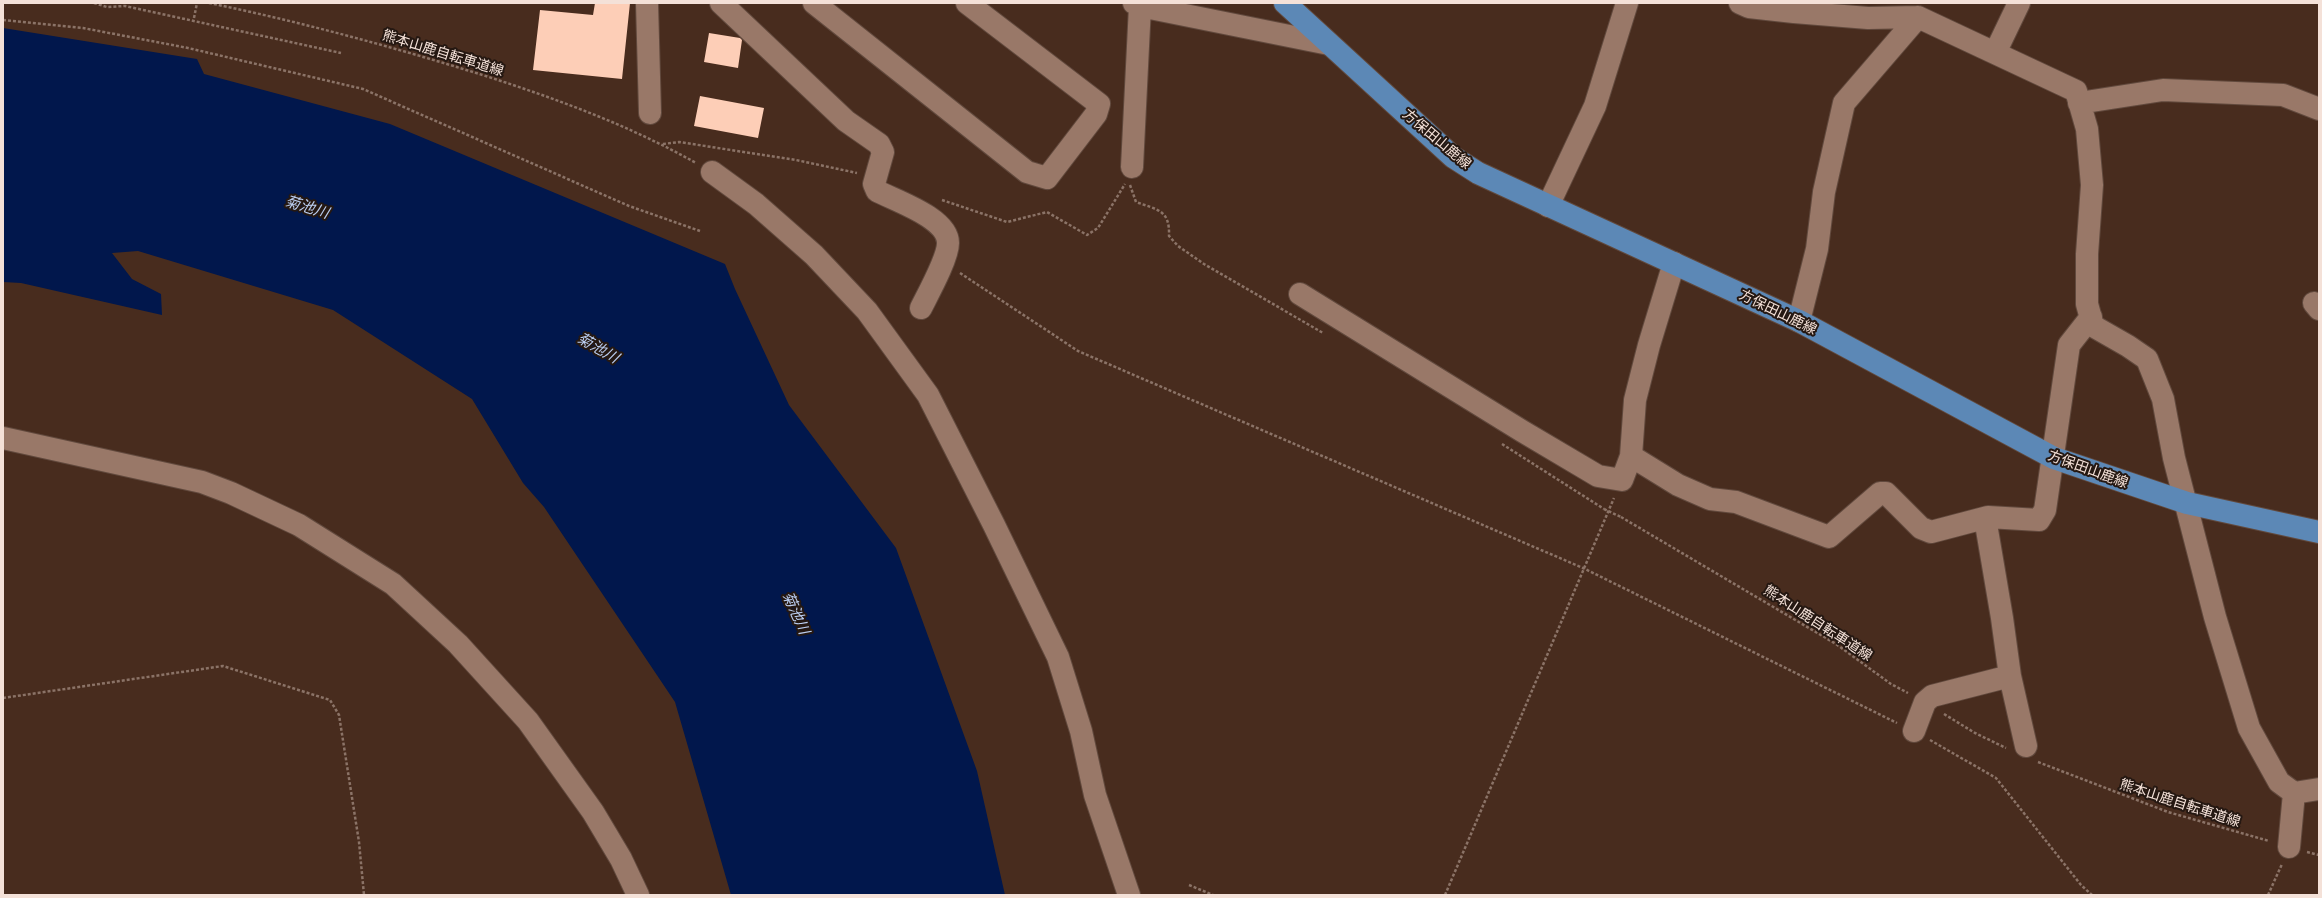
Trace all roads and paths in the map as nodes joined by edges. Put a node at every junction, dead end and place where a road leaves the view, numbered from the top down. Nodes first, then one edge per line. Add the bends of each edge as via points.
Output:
1 (94, 3) edge
2 (197, 3) edge
3 (209, 3) edge
4 (647, 3) edge
5 (721, 3) edge
6 (814, 3) edge
7 (966, 3) edge
8 (1285, 3) edge
9 (1627, 3) edge
10 (1740, 3) edge
11 (2019, 3) edge
12 (1137, 5) edge
13 (1918, 17) junction
14 (194, 18) dead end
15 (3, 20) edge
16 (1329, 44) junction
17 (341, 53) dead end
18 (1996, 53) junction
19 (2079, 103) junction
20 (2319, 108) edge
21 (650, 112) dead end
22 (1132, 167) dead end
23 (712, 172) joint
24 (1548, 206) junction
25 (700, 230) dead end
26 (943, 262) junction
27 (1674, 263) junction
28 (1300, 294) dead end
29 (921, 308) dead end
30 (2091, 317) junction
31 (1799, 321) junction
32 (3, 438) edge
33 (1631, 456) junction
34 (2054, 458) junction
35 (1622, 480) junction
36 (2188, 503) junction
37 (1604, 509) dead end
38 (1985, 518) junction
39 (2319, 532) edge
40 (1583, 568) junction
41 (2010, 676) junction
42 (3, 698) edge
43 (1924, 702) junction
44 (1914, 731) junction
45 (2024, 752) junction
46 (2319, 789) edge
47 (2294, 793) junction
48 (2289, 847) junction
49 (2319, 855) edge
50 (1189, 885) dead end
51 (364, 895) edge
52 (638, 895) edge
53 (1129, 895) edge
54 (1213, 895) edge
55 (1445, 895) edge
56 (2092, 895) edge
57 (2268, 895) edge

1 - 17 path via 106,7 125,6
2 - 14 path
3 - 23 path, 熊本山鹿自転車道線 via 416,53 608,119 663,144
4 - 21 street
5 - 26 street via 846,121 880,144 882,152 874,184 877,191 936,221 944,230 948,243
6 - 7 street via 1027,172 1047,178 1096,114 1099,104
8 - 16 main road, 方保田山鹿線
9 - 24 street via 1594,106
10 - 13 street via 1794,12 1868,18
11 - 18 street
12 - 16 street
12 - 22 street
13 - 18 street
13 - 31 street via 1844,103 1824,192 1817,249
15 - 25 path via 83,28 188,48 363,89 629,206
16 - 24 main road, 方保田山鹿線 via 1453,157 1478,173
18 - 19 street via 2076,91
19 - 20 street via 2163,90 2283,95
19 - 30 street via 2087,129 2092,185 2087,254 2087,304
23 - 53 street via 756,204 814,255 867,311 928,395 1058,657 1081,731 1095,795
24 - 27 main road, 方保田山鹿線
26 - 29 street
26 - 40 path via 1078,350
27 - 31 main road, 方保田山鹿線
27 - 33 street via 1635,400
28 - 35 street via 1598,476
30 - 34 street via 2069,345
30 - 36 street via 2093,326 2147,359 2163,399 2174,458
31 - 34 main road, 方保田山鹿線
32 - 52 street via 202,482 299,525 393,584 458,644 528,721 593,812 621,858
33 - 35 street
33 - 38 street via 1678,485 1710,499 1736,502 1829,537 1880,493 1886,493 1920,528 1931,532
34 - 36 main road, 方保田山鹿線
34 - 38 street via 2045,510 2039,520
35 - 40 path
36 - 39 main road, 方保田山鹿線
36 - 47 street via 2215,617 2249,728 2279,782
37 - 43 path, 熊本山鹿自転車道線, bridge via 1836,644 1891,684
38 - 41 street
40 - 44 path
40 - 55 path
41 - 43 street via 1932,696
41 - 45 street
42 - 51 path via 222,666 330,700 339,715 359,842
43 - 44 street
43 - 45 path, 熊本山鹿自転車道線 via 1975,733
44 - 56 path via 1996,778 2081,885
45 - 48 path, 熊本山鹿自転車道線 via 2168,812
46 - 47 street
47 - 48 street
48 - 49 path, 熊本山鹿自転車道線
48 - 57 path
50 - 54 path

